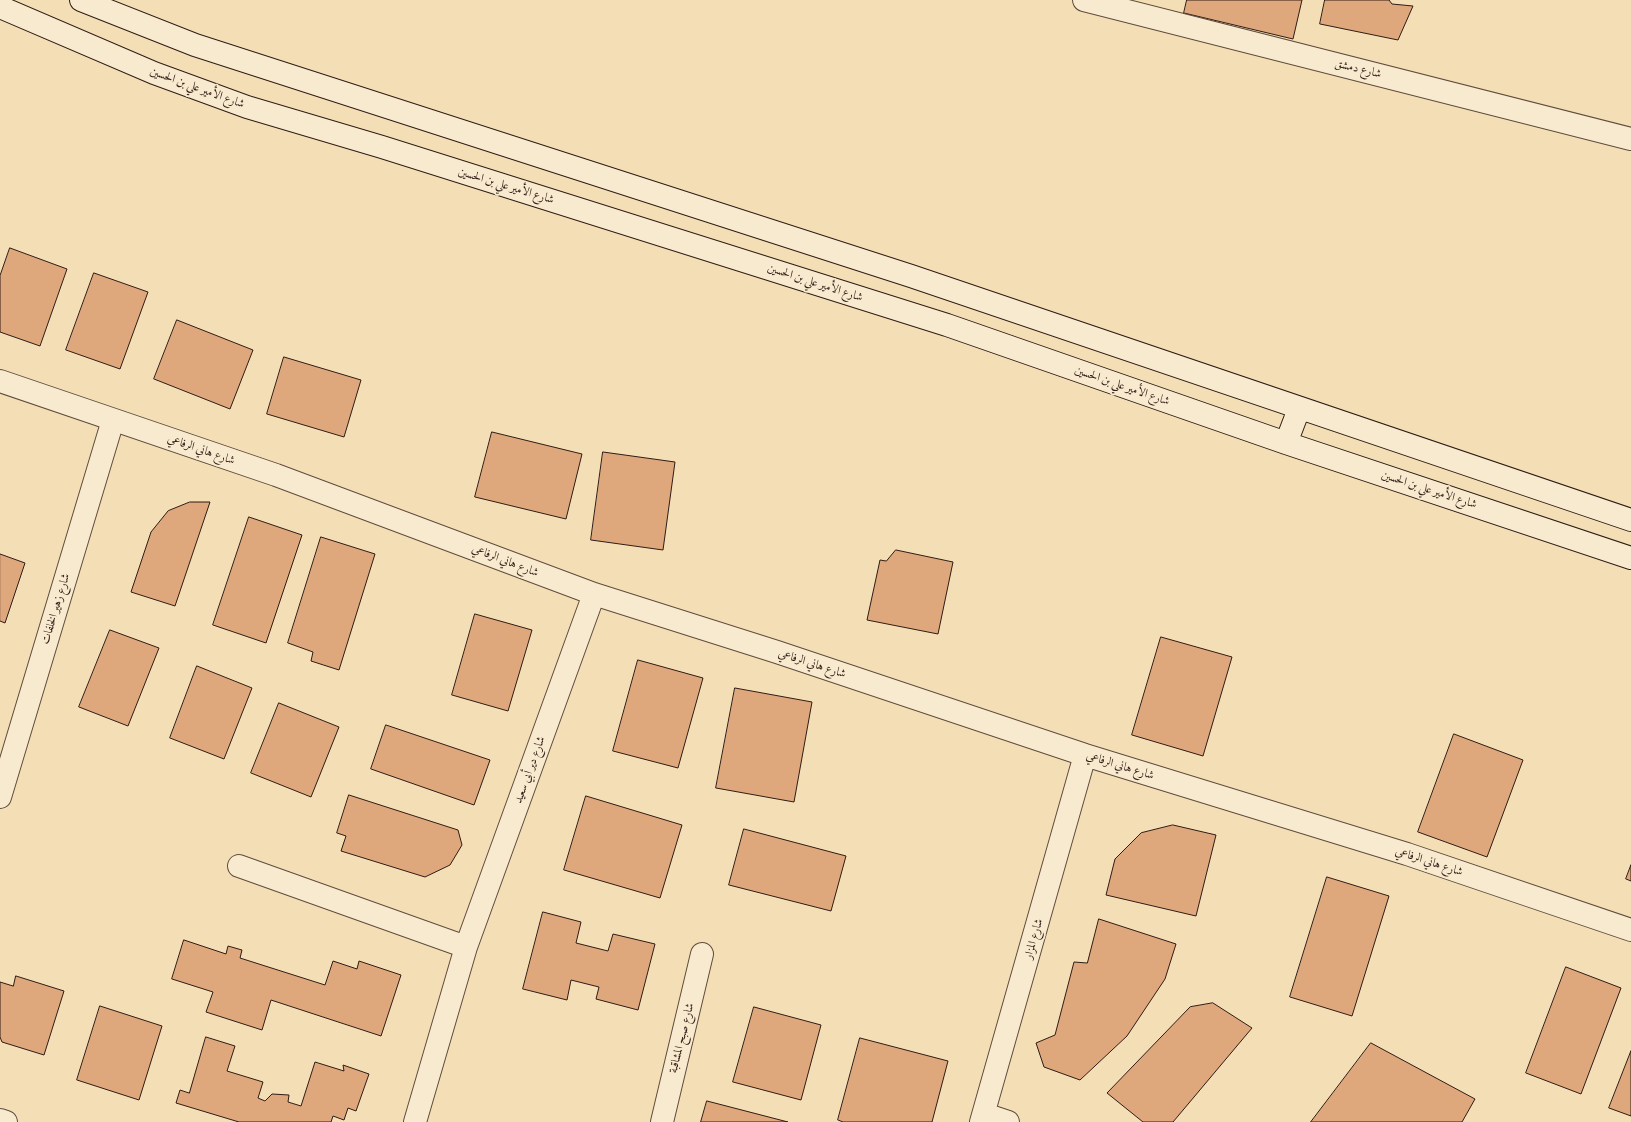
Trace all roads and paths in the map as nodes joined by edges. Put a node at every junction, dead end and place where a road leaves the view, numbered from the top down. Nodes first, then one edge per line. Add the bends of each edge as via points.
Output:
1 (81, 0) edge
2 (1084, 0) edge
3 (0, 8) edge
4 (1631, 139) edge
5 (0, 381) edge
6 (1299, 409) junction
7 (113, 420) junction
8 (1286, 442) junction
9 (1631, 520) edge
10 (1631, 558) edge
11 (594, 594) junction
12 (1086, 755) junction
13 (0, 797) edge
14 (239, 866) dead end
15 (1631, 930) edge
16 (466, 947) junction
17 (702, 954) dead end
18 (983, 1118) edge
19 (0, 1120) edge
20 (6, 1122) edge
21 (414, 1122) edge
22 (662, 1122) edge
23 (1008, 1122) edge

1 - 6 street via 195,45 912,276
2 - 4 street, شارع دمشق
3 - 8 street, شارع الأمير علي بن الحسين via 154,73 246,107 389,149 947,325
5 - 7 street, شارع هاني الرفاعي
6 - 8 street
6 - 9 street
7 - 11 street, شارع هاني الرفاعي via 276,475
7 - 13 street, شارع زهير الخلفات
8 - 10 street, شارع الأمير علي بن الحسين
11 - 12 street, شارع هاني الرفاعي
11 - 16 street, شارع دير أبي سعيد
12 - 15 street, شارع هاني الرفاعي via 1407,854
12 - 18 street, شارع المزار
14 - 16 street
16 - 21 street, شارع دير أبي سعيد
17 - 22 street, شارع صبح المشاقبة
18 - 23 street
19 - 20 street

